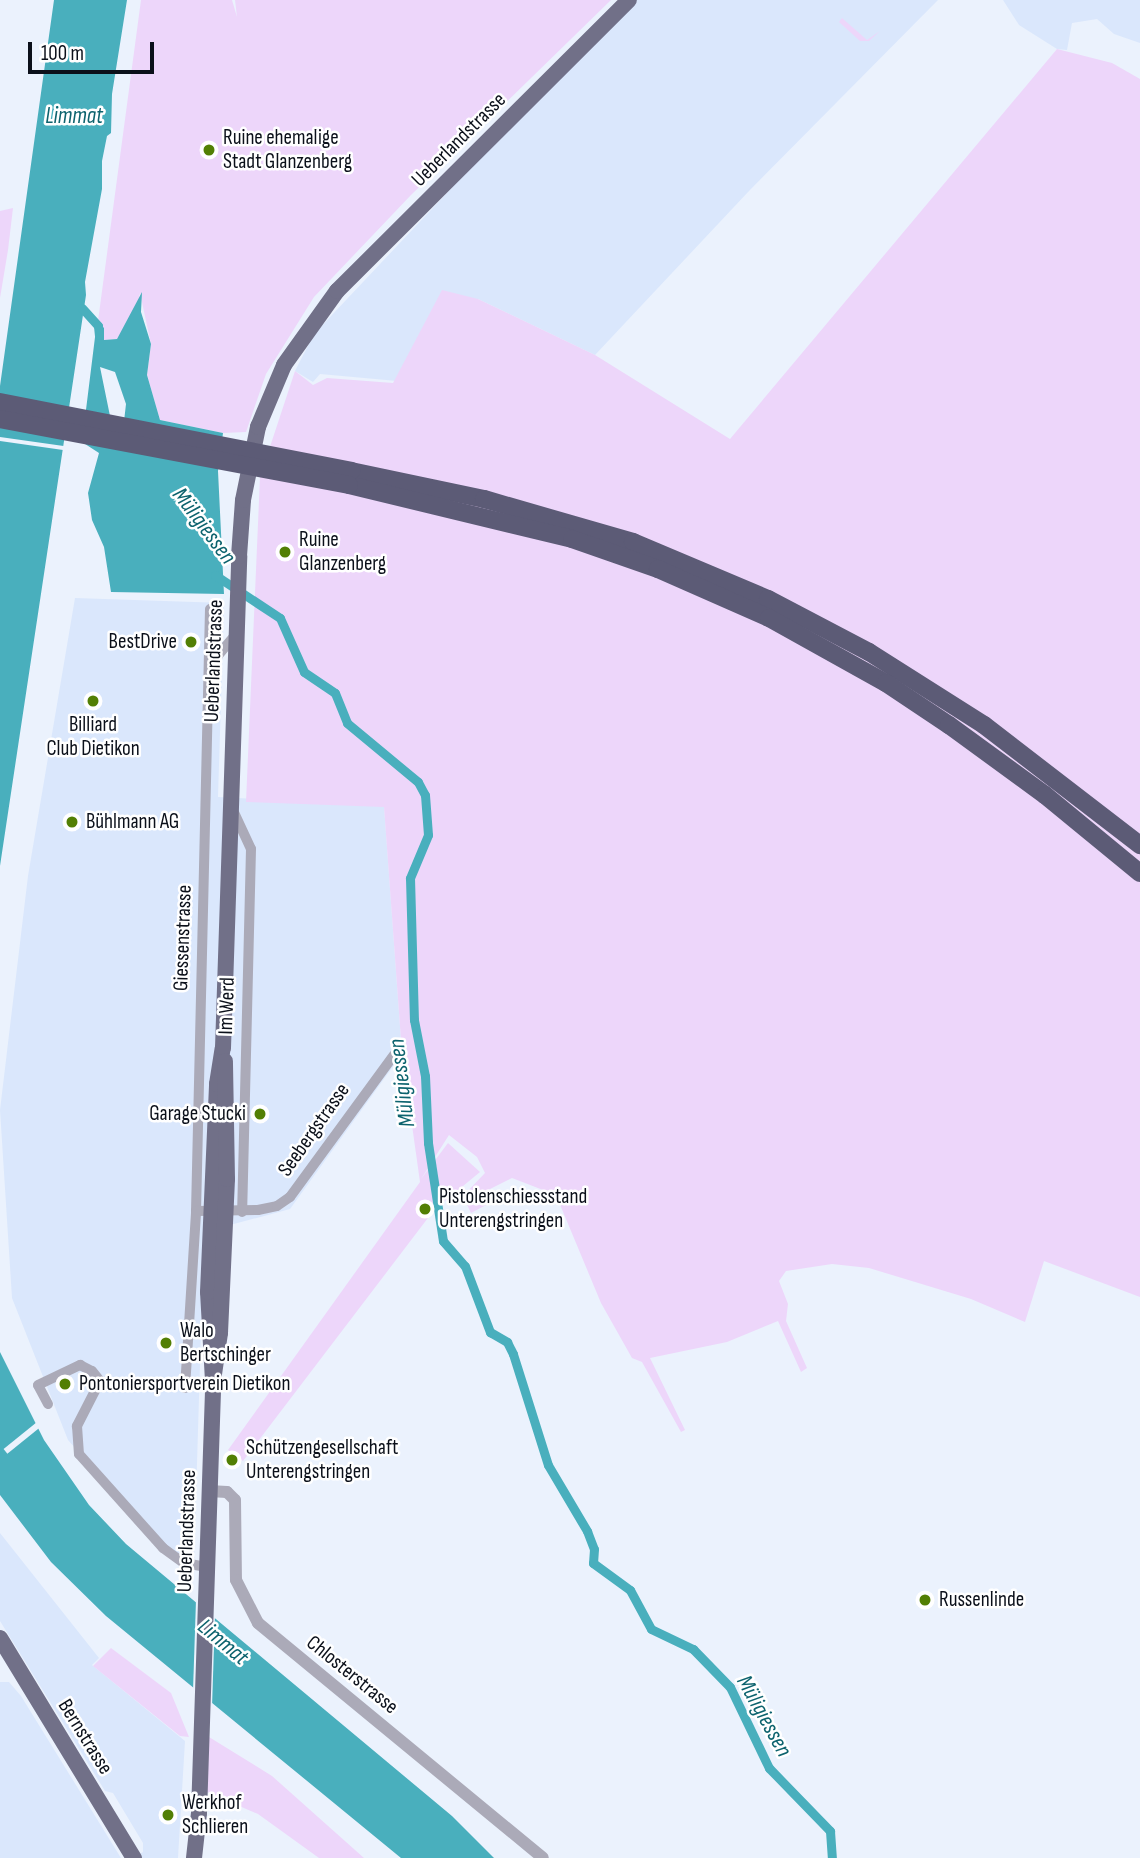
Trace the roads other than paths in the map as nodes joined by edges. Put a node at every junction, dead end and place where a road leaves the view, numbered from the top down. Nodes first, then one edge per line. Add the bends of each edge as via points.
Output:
1 (629, 0) edge
2 (0, 402) edge
3 (0, 419) edge
4 (350, 478) junction
5 (210, 609) dead end
6 (236, 633) junction
7 (210, 665) junction
8 (886, 683) junction
9 (231, 806) junction
10 (1119, 827) junction
11 (1140, 837) edge
12 (1140, 845) edge
13 (1140, 864) edge
14 (1140, 873) edge
15 (394, 1055) dead end
16 (196, 1211) junction
17 (242, 1212) junction
18 (218, 1213) junction
19 (185, 1388) dead end
20 (48, 1404) dead end
21 (209, 1491) junction
22 (207, 1567) junction
23 (0, 1638) edge
24 (6, 1661) edge
25 (195, 1856) edge
26 (134, 1858) edge
27 (543, 1858) edge

1 - 6 main road, Ueberlandstrasse via 349,277 306,330 272,389 254,438 243,500
2 - 4 highway, bridge
3 - 4 highway, bridge
4 - 8 highway via 647,565 769,618
4 - 10 highway via 484,499 633,542 758,594 932,691
5 - 7 street, Giessenstrasse
6 - 7 street
6 - 9 main road, Ueberlandstrasse
7 - 16 street, Giessenstrasse
8 - 13 highway via 904,688 985,743
8 - 14 highway via 1045,794
9 - 17 street, Im Werd via 251,849
9 - 18 main road, Ueberlandstrasse via 223,1048 217,1084
10 - 11 highway
10 - 12 highway
15 - 17 street, Seebergstrasse via 290,1197 277,1206
16 - 18 street
16 - 19 street, Giessenstrasse
17 - 18 street, Seebergstrasse
18 - 21 main road, Ueberlandstrasse via 220,1332 213,1381
20 - 22 street via 38,1385 80,1364 92,1371 100,1381 77,1426 79,1454 163,1548 184,1563
21 - 22 main road, Ueberlandstrasse
21 - 27 street, Chlosterstrasse via 226,1492 234,1500 236,1580 258,1623
22 - 25 main road, Ueberlandstrasse
23 - 24 main road, Bernstrasse
24 - 26 main road, Bernstrasse

